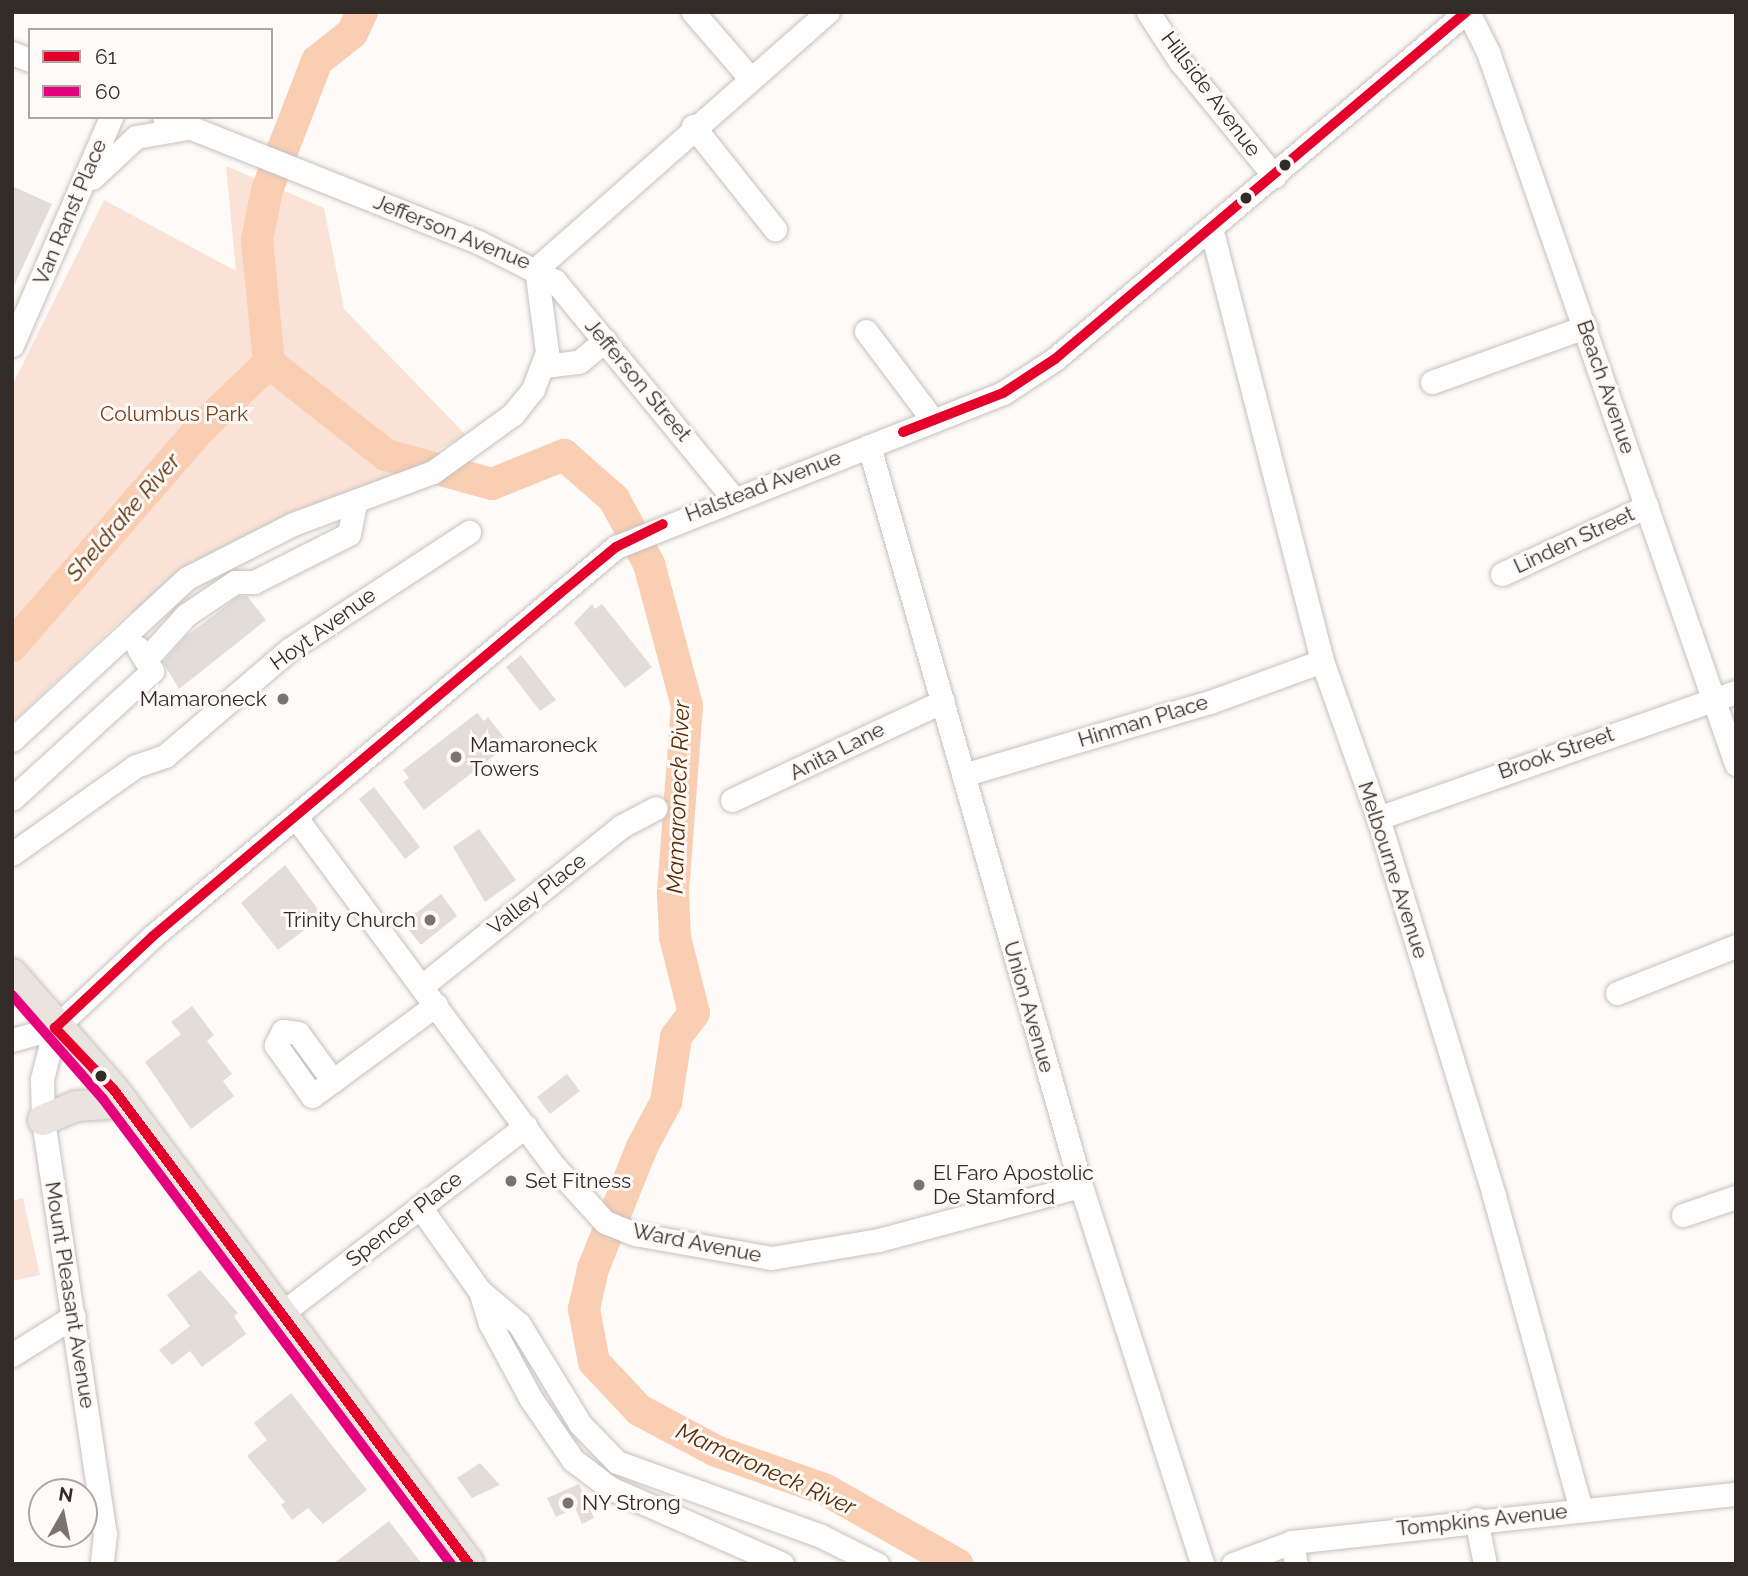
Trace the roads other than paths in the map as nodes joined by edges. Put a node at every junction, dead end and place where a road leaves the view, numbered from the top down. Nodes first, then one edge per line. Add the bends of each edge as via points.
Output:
1 (693, 12) edge
2 (828, 12) edge
3 (1148, 12) edge
4 (1467, 12) edge
5 (750, 78) junction
6 (110, 119) edge
7 (169, 119) edge
8 (693, 126) junction
9 (191, 127) junction
10 (1274, 176) junction
11 (80, 191) junction
12 (1211, 228) junction
13 (775, 229) dead end
14 (536, 269) junction
15 (1585, 327) junction
16 (866, 331) dead end
17 (605, 340) junction
18 (12, 345) edge
19 (544, 366) junction
20 (1432, 382) dead end
21 (932, 419) junction
22 (869, 446) junction
23 (733, 498) junction
24 (355, 503) junction
25 (1647, 506) junction
26 (469, 532) dead end
27 (224, 561) junction
28 (1502, 574) dead end
29 (235, 582) junction
30 (128, 638) junction
31 (148, 657) junction
32 (1322, 661) junction
33 (1736, 692) edge
34 (1712, 699) junction
35 (943, 701) junction
36 (12, 740) edge
37 (1736, 764) edge
38 (962, 775) junction
39 (12, 799) edge
40 (732, 800) dead end
41 (656, 808) dead end
42 (297, 818) junction
43 (1378, 818) junction
44 (13, 853) edge
45 (1736, 946) edge
46 (12, 974) edge
47 (422, 986) junction
48 (1617, 993) dead end
49 (436, 1005) junction
50 (55, 1028) junction
51 (12, 1040) edge
52 (333, 1081) dead end
53 (124, 1103) junction
54 (43, 1120) junction
55 (526, 1126) junction
56 (1081, 1186) junction
57 (1736, 1197) edge
58 (420, 1207) junction
59 (1683, 1215) dead end
60 (480, 1291) junction
61 (282, 1313) junction
62 (74, 1316) junction
63 (12, 1355) edge
64 (1736, 1494) edge
65 (1581, 1510) junction
66 (1476, 1519) junction
67 (1294, 1553) edge
68 (102, 1564) edge
69 (469, 1564) edge
70 (782, 1564) edge
71 (877, 1564) edge
72 (1202, 1564) edge
73 (1233, 1564) edge
74 (1485, 1564) edge

1 - 5 street
2 - 5 street, Jefferson Avenue
3 - 10 street, Hillside Avenue via 1180,61
4 - 10 street, Halstead Avenue
4 - 15 street, Beach Avenue via 1488,52
5 - 8 street, Jefferson Avenue
6 - 11 street, Van Ranst Place
7 - 9 street, Jefferson Avenue
8 - 13 street
8 - 14 street, Jefferson Avenue
9 - 11 street via 136,137
9 - 14 street, Jefferson Avenue
10 - 12 street, Halstead Avenue
11 - 18 street, Van Ranst Place
12 - 21 street, Halstead Avenue via 1055,359 1003,393
12 - 32 street, Melbourne Avenue
14 - 17 street, Jefferson Street via 555,281
14 - 19 street via 537,299 547,329
15 - 20 street
15 - 25 street, Beach Avenue
16 - 21 street
17 - 19 street via 579,362
17 - 23 street, Jefferson Street
19 - 24 street via 513,414 457,457 397,489
21 - 22 street, Halstead Avenue
22 - 23 street, Halstead Avenue
22 - 35 street, Union Avenue
23 - 42 street, Halstead Avenue via 616,547
24 - 27 street via 293,524
24 - 29 street via 349,534 254,582
25 - 28 street, Linden Street
25 - 34 street, Beach Avenue
26 - 44 street, Hoyt Avenue via 290,649 165,756 136,766
27 - 29 street
27 - 30 street via 187,578 154,604
29 - 31 street via 186,615
30 - 31 street
30 - 36 street
31 - 39 street via 152,671
32 - 38 street, Hinman Place via 1210,702
32 - 43 street, Melbourne Avenue
33 - 34 street, Brook Street
34 - 37 street, Beach Avenue
34 - 43 street, Brook Street
35 - 38 street, Union Avenue
35 - 40 street, Anita Lane
38 - 56 street, Union Avenue
41 - 47 street, Valley Place via 622,827
42 - 47 street, Ward Avenue
42 - 50 street, Halstead Avenue via 153,936
43 - 65 street, Melbourne Avenue via 1494,1196
45 - 48 street
46 - 50 main road
47 - 49 street, Ward Avenue
49 - 52 street
49 - 55 street, Ward Avenue
50 - 51 street
50 - 53 main road
50 - 54 street, Mount Pleasant Avenue via 41,1079
53 - 54 main road via 76,1105
53 - 61 main road
54 - 62 street, Mount Pleasant Avenue
55 - 56 street, Ward Avenue via 595,1214 634,1234 771,1258 818,1254
55 - 58 street, Spencer Place
56 - 72 street, Union Avenue
57 - 59 street
58 - 60 street
58 - 61 street, Spencer Place
60 - 70 street via 490,1323 531,1399 573,1460 610,1488
60 - 71 street via 519,1324 580,1424 617,1462 821,1536
61 - 69 main road
62 - 63 street
62 - 68 street, Mount Pleasant Avenue via 105,1533
64 - 65 street, Tompkins Avenue
65 - 66 street, Tompkins Avenue
66 - 67 street, Tompkins Avenue
66 - 74 street
67 - 73 street, Tompkins Avenue

